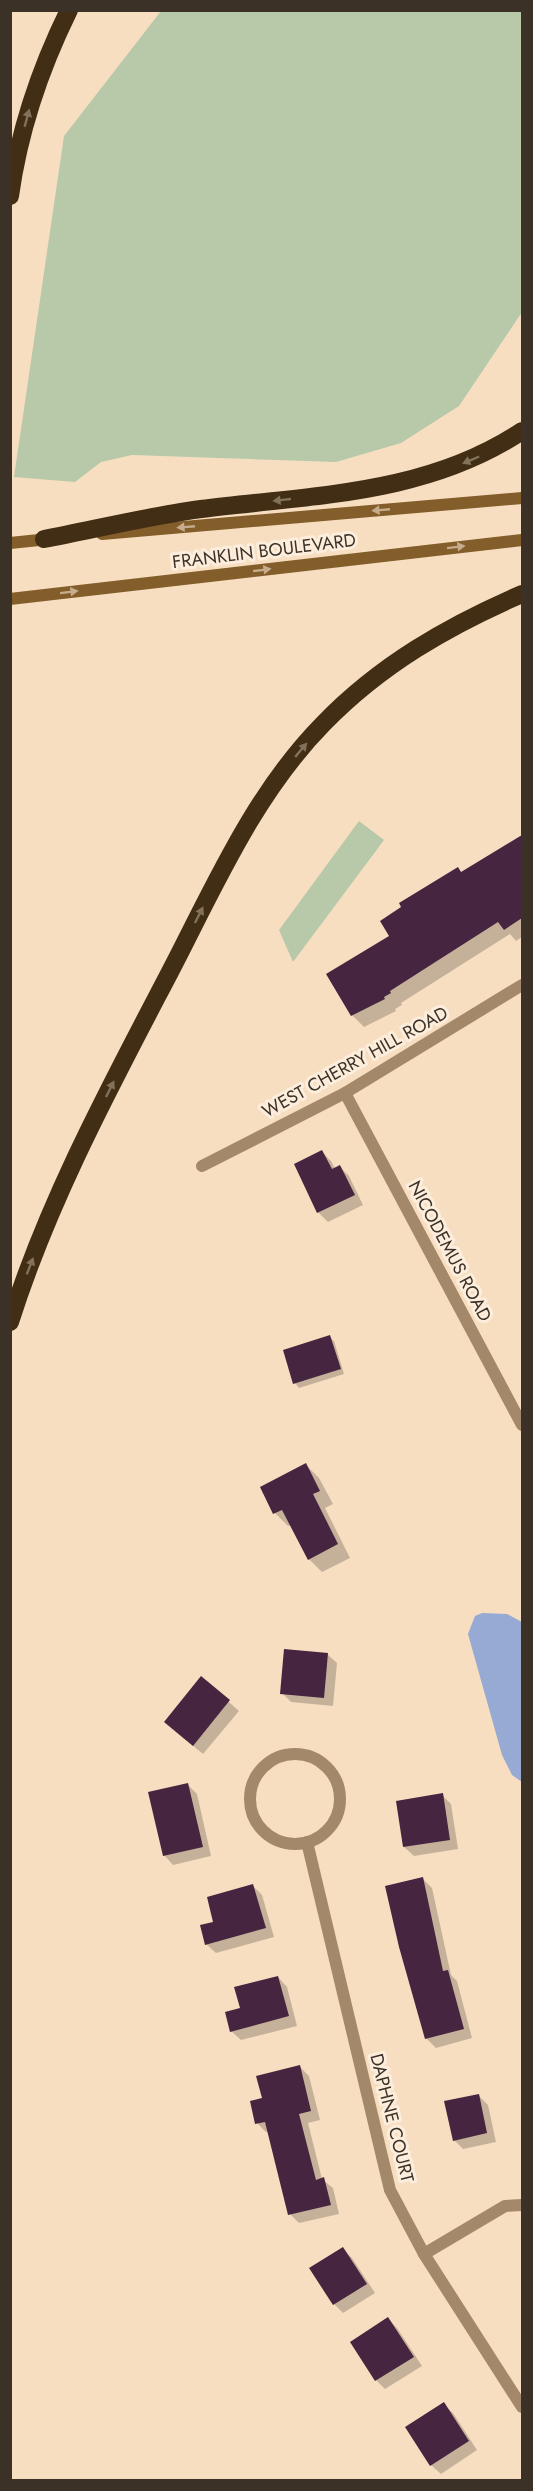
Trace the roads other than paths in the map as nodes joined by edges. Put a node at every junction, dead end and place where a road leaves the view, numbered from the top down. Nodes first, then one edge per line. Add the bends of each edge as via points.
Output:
1 (69, 10) edge
2 (10, 196) edge
3 (522, 432) edge
4 (522, 498) edge
5 (44, 539) junction
6 (522, 540) edge
7 (10, 543) edge
8 (522, 594) edge
9 (10, 598) edge
10 (522, 985) edge
11 (345, 1093) junction
12 (202, 1166) dead end
13 (10, 1322) edge
14 (522, 1425) edge
15 (308, 1842) junction
16 (522, 2205) edge
17 (423, 2254) junction
18 (522, 2407) edge

2 -> 1 highway via 27,117 47,55
3 -> 5 highway via 477,458 426,477 352,493 199,509
4 -> 5 main road, FRANKLIN BOULEVARD
5 - 7 main road, FRANKLIN BOULEVARD
9 -> 6 main road, FRANKLIN BOULEVARD
13 -> 8 highway via 44,1230 126,1055 265,796 322,724 401,657
10 - 11 street, WEST CHERRY HILL ROAD
11 - 12 street, WEST CHERRY HILL ROAD
11 - 14 street, NICODEMUS ROAD
15 - 15 street via 333,1824 339,1810 338,1784 319,1761 300,1754 285,1755 267,1763 257,1775 251,1790 253,1814 264,1832 277,1840 292,1844
15 - 17 street, DAPHNE COURT via 390,2190
16 - 17 street via 505,2206
17 - 18 street, DAPHNE COURT

